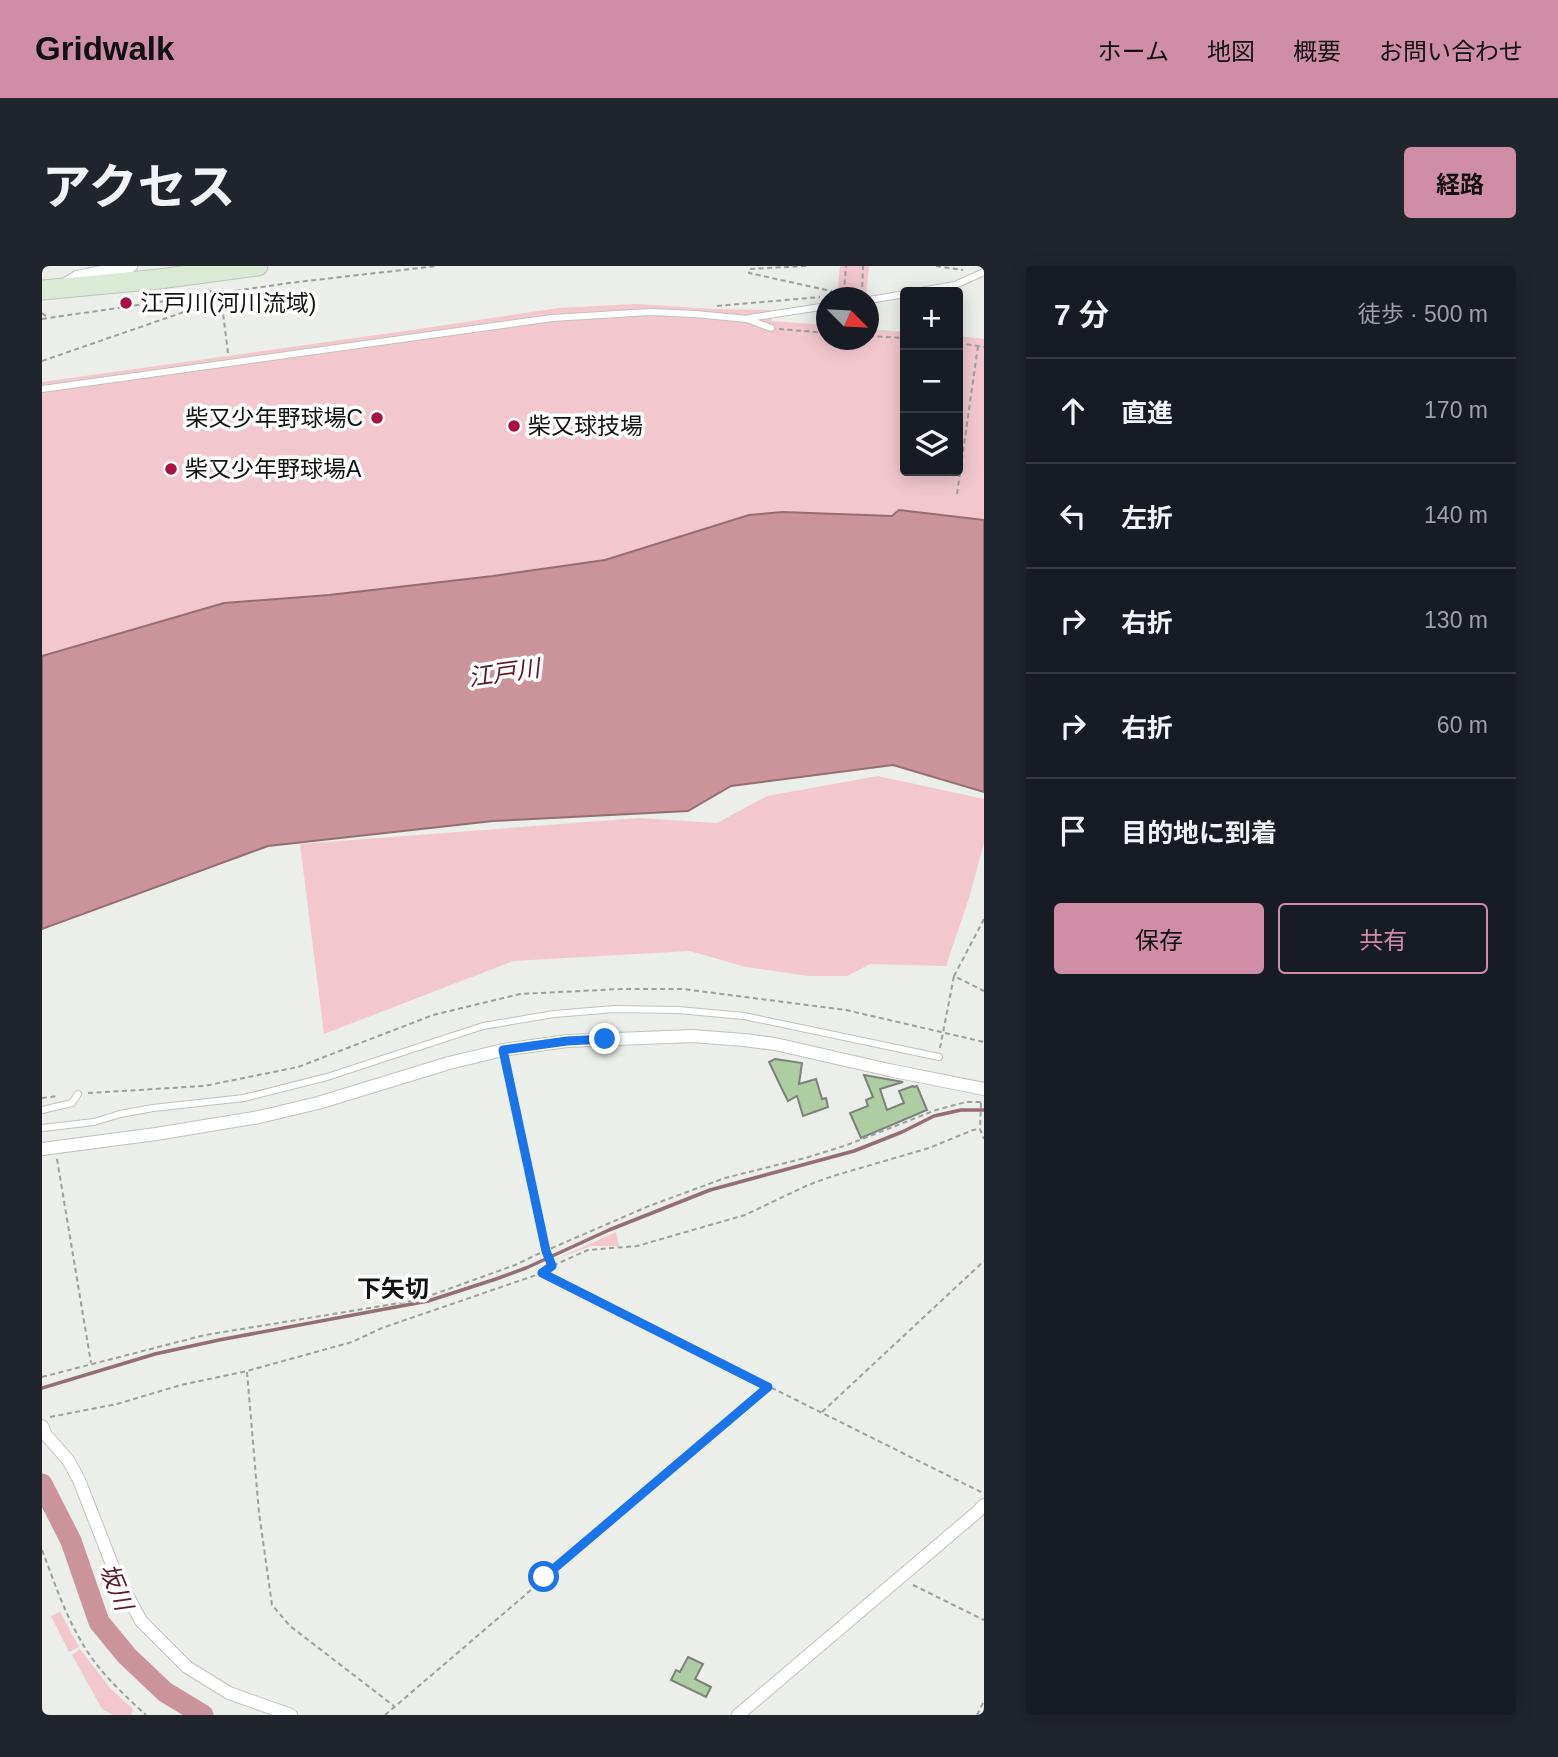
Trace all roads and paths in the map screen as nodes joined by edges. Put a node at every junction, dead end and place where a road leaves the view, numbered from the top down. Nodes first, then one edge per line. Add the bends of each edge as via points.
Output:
1 (131, 266) edge
2 (258, 266) edge
3 (437, 266) edge
4 (806, 266) edge
5 (846, 266) edge
6 (863, 266) edge
7 (936, 266) edge
8 (981, 273) edge
9 (844, 287) edge
10 (862, 287) edge
11 (944, 287) edge
12 (220, 288) dead end
13 (816, 288) edge
14 (51, 289) edge
15 (220, 293) junction
16 (213, 294) junction
17 (900, 295) edge
18 (816, 297) edge
19 (879, 298) edge
20 (816, 308) edge
21 (42, 313) edge
22 (709, 315) junction
23 (48, 318) junction
24 (42, 319) edge
25 (747, 319) junction
26 (771, 328) joint
27 (816, 332) edge
28 (879, 337) edge
29 (900, 338) edge
30 (963, 344) edge
31 (978, 346) junction
32 (227, 347) dead end
33 (984, 347) edge
34 (42, 361) edge
35 (42, 389) edge
36 (957, 494) dead end
37 (984, 919) edge
38 (954, 976) junction
39 (984, 991) edge
40 (943, 1034) junction
41 (984, 1042) edge
42 (503, 1050) junction
43 (939, 1057) joint
44 (78, 1094) junction
45 (982, 1095) edge
46 (42, 1098) edge
47 (42, 1110) edge
48 (42, 1128) edge
49 (980, 1129) junction
50 (984, 1139) edge
51 (49, 1148) edge
52 (546, 1251) junction
53 (984, 1261) edge
54 (552, 1266) junction
55 (542, 1273) junction
56 (91, 1363) junction
57 (247, 1371) junction
58 (42, 1377) edge
59 (768, 1387) junction
60 (821, 1413) junction
61 (42, 1419) edge
62 (42, 1426) edge
63 (984, 1494) edge
64 (984, 1505) edge
65 (42, 1550) edge
66 (46, 1559) junction
67 (42, 1563) edge
68 (900, 1578) junction
69 (984, 1620) edge
70 (984, 1701) edge
71 (395, 1706) junction
72 (146, 1715) edge
73 (291, 1715) edge
74 (385, 1715) edge
75 (738, 1715) edge
76 (977, 1715) edge

1 - 14 street via 77,277
2 - 14 main road
3 - 15 path
4 - 13 path via 749,273
5 - 9 path
6 - 10 path
7 - 8 path
8 - 11 lane
12 - 15 path
15 - 16 path
15 - 32 path
16 - 23 path
16 - 34 path via 210,303
17 - 19 lane
18 - 22 path via 711,307
20 - 25 lane
21 - 23 path
22 - 25 lane
22 - 35 lane via 650,312 552,318
23 - 24 path
25 - 26 lane
26 - 27 path
28 - 29 path
30 - 31 path
31 - 33 path
31 - 36 path
37 - 38 path
38 - 39 path
38 - 40 path
40 - 41 path
40 - 43 path
40 - 44 path via 846,1010 683,989 520,994 433,1015 298,1067 204,1086
42 - 45 street via 567,1041 718,1037 775,1044
42 - 51 street via 259,1118
42 - 52 path
43 - 48 lane via 744,1016 615,1009 483,1026 327,1077 244,1098
44 - 46 path
44 - 47 lane via 72,1103
45 - 49 path
45 - 52 path via 847,1145 725,1178
49 - 50 path
49 - 54 path via 808,1185 745,1215 637,1246 588,1250
51 - 56 path
52 - 54 path
52 - 56 path via 418,1300 205,1335
53 - 60 path
54 - 55 path
55 - 57 path via 352,1342
55 - 59 path
56 - 58 path
57 - 61 path
57 - 71 path via 272,1605 290,1626
59 - 60 path
59 - 71 path
60 - 63 path
62 - 73 street via 79,1480 115,1572 141,1621 187,1667 229,1693
64 - 68 street
65 - 66 path
66 - 67 path
66 - 72 path via 81,1643 111,1682
68 - 69 path
68 - 75 street
70 - 76 path
71 - 74 path

